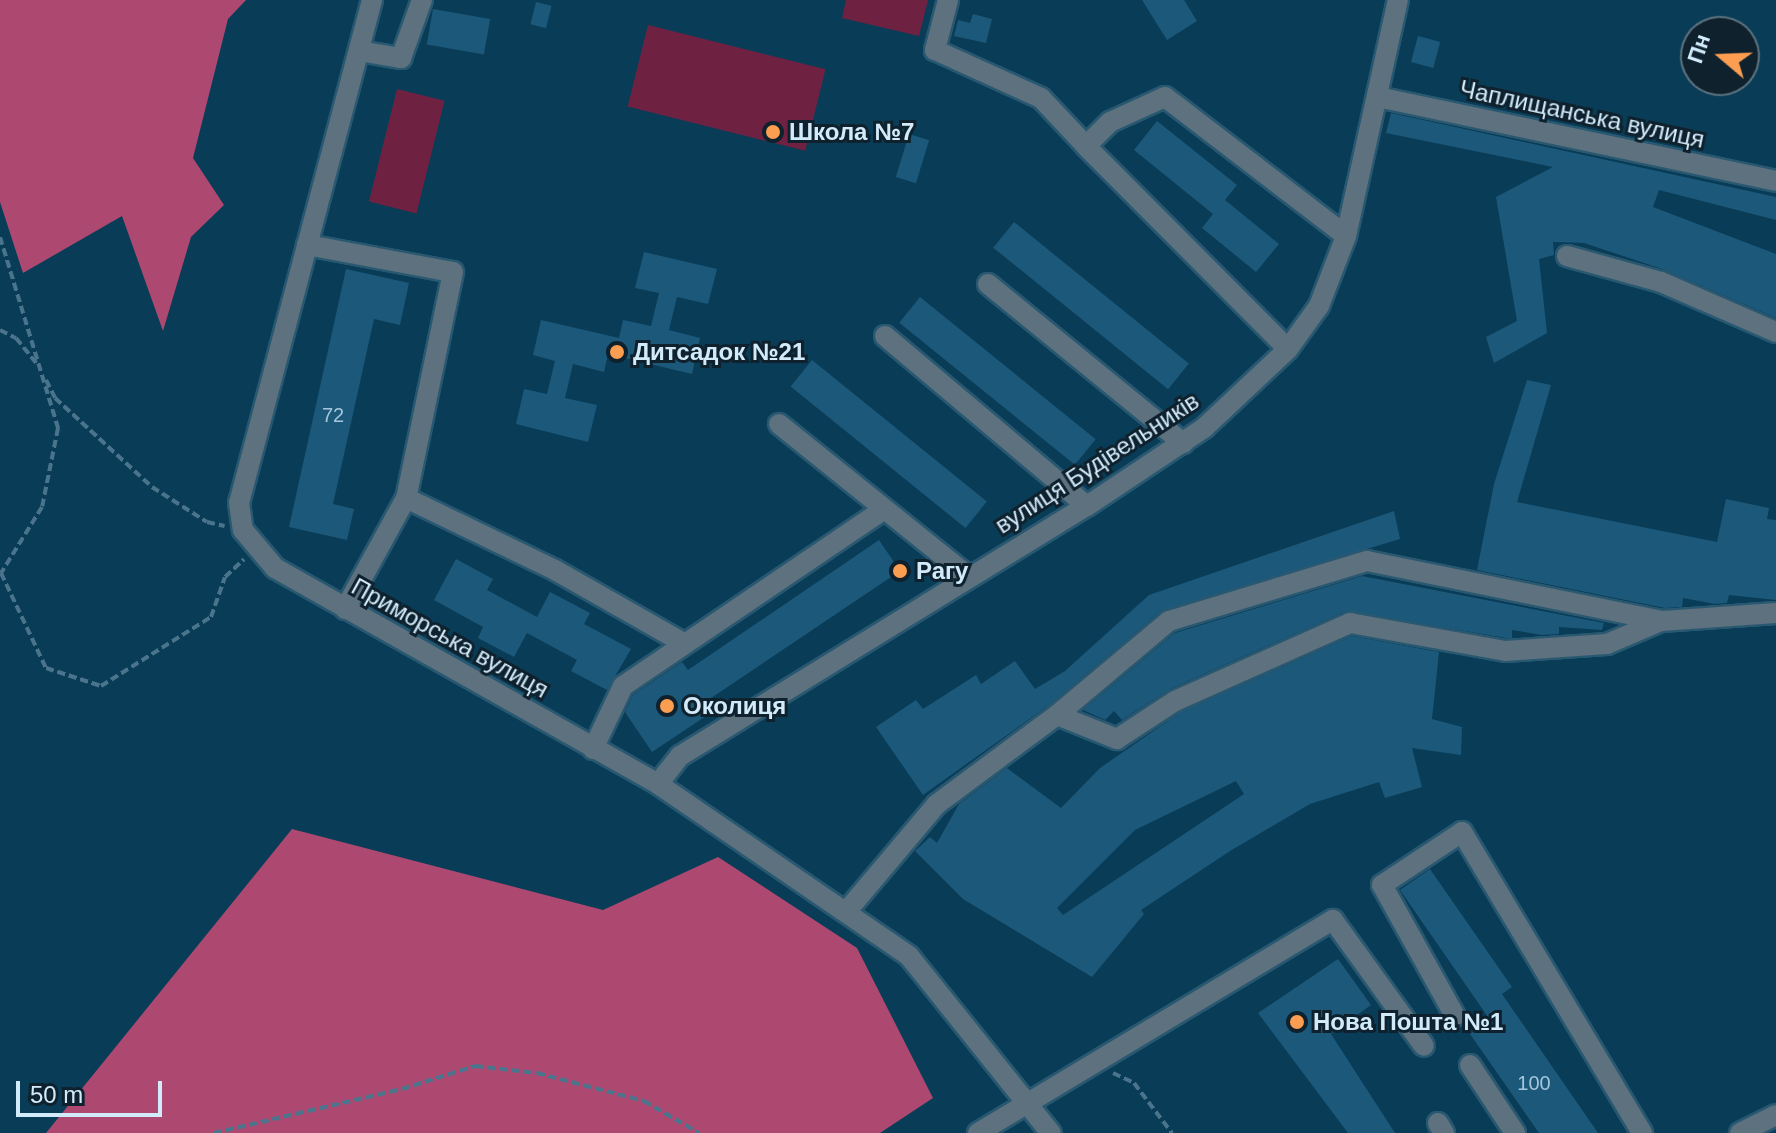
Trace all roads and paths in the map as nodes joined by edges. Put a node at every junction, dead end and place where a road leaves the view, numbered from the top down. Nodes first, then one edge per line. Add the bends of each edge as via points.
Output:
1 (372, 0) edge
2 (422, 0) edge
3 (948, 0) edge
4 (1398, 0) edge
5 (359, 51) junction
6 (1378, 97) junction
7 (1086, 146) junction
8 (1776, 181) edge
9 (1346, 236) junction
10 (0, 237) edge
11 (307, 245) junction
12 (1567, 256) dead end
13 (988, 284) dead end
14 (0, 330) edge
15 (1776, 332) edge
16 (885, 336) dead end
17 (1288, 349) junction
18 (40, 368) junction
19 (779, 424) dead end
20 (1183, 443) junction
21 (406, 498) junction
22 (1087, 506) junction
23 (884, 509) junction
24 (243, 530) junction
25 (255, 550) junction
26 (968, 576) junction
27 (345, 609) junction
28 (1776, 613) edge
29 (1661, 621) junction
30 (682, 642) junction
31 (1057, 715) junction
32 (593, 749) junction
33 (658, 784) junction
34 (846, 912) junction
35 (1455, 1016) dead end
36 (1424, 1046) dead end
37 (1470, 1065) dead end
38 (1096, 1066) junction
39 (1031, 1103) junction
40 (1776, 1115) edge
41 (214, 1133) edge
42 (699, 1133) edge
43 (978, 1133) edge
44 (1051, 1133) edge
45 (1172, 1133) edge
46 (1515, 1133) edge
47 (1642, 1133) edge
48 (1740, 1133) edge

1 - 5 street, Приморська вулиця
2 - 5 street via 401,58
3 - 7 street via 935,50 1041,98
4 - 6 street, вулиця Будівельників
5 - 11 street, Приморська вулиця
6 - 8 street, Чаплищанська вулиця
6 - 9 street, вулиця Будівельників
7 - 9 street via 1110,122 1165,97
7 - 17 street
9 - 17 street, вулиця Будівельників via 1319,306
10 - 18 path
11 - 21 street via 453,272
11 - 24 street, Приморська вулиця via 239,503
12 - 15 street via 1638,274
13 - 20 street
14 - 18 path via 16,338
16 - 22 street
17 - 20 street, вулиця Будівельників
18 - 24 path via 55,398 152,487 207,522
18 - 25 path via 58,428 42,507 1,573 46,668 101,686 211,617 225,577
19 - 23 street
20 - 22 street, вулиця Будівельників
21 - 27 street
21 - 30 street via 555,570
22 - 26 street, вулиця Будівельників
23 - 26 street
23 - 30 street
24 - 25 street, Приморська вулиця
25 - 27 street, Приморська вулиця via 275,568
26 - 33 street, вулиця Будівельників via 680,756
27 - 32 street, Приморська вулиця
28 - 29 street
29 - 31 street via 1607,644 1505,651 1350,623 1175,701 1117,739
29 - 31 street via 1367,561 1169,621
30 - 32 street via 623,686
31 - 34 street via 937,804
32 - 33 street, Приморська вулиця
33 - 34 street, Приморська вулиця
34 - 39 street, Приморська вулиця via 927,973
35 - 47 street via 1382,885 1462,832
36 - 38 street via 1333,920
37 - 46 street
38 - 39 street
38 - 45 path via 1134,1083
39 - 43 street
39 - 44 street, Приморська вулиця
40 - 48 street
41 - 42 path via 402,1089 475,1066 537,1073 644,1101

